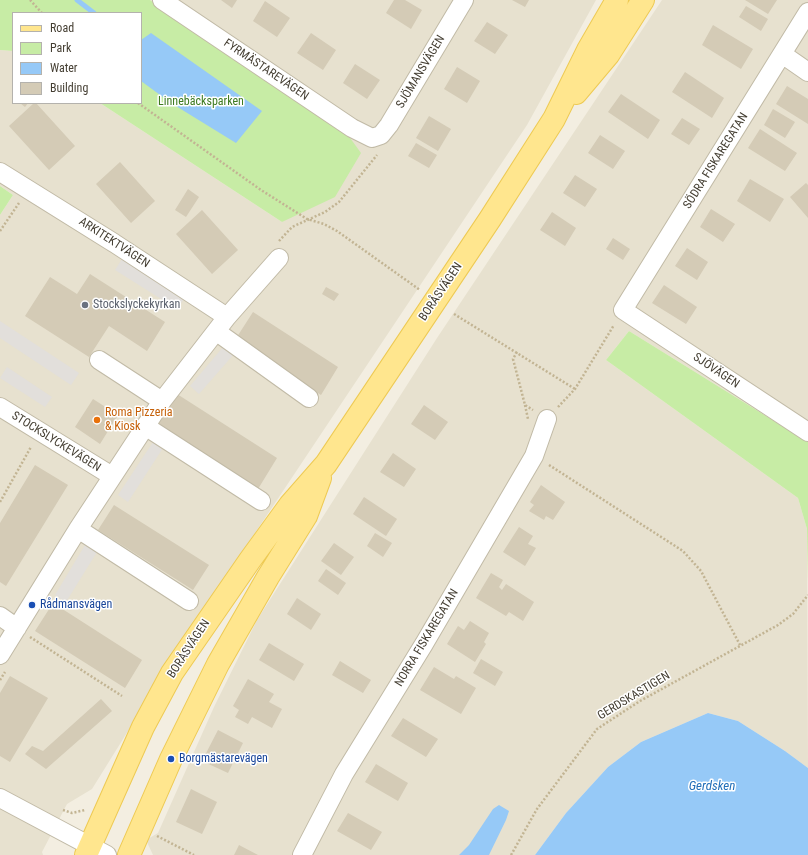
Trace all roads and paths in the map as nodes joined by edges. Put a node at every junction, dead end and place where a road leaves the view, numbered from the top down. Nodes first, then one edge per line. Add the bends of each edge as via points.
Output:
1 (30, 0) edge
2 (162, 0) edge
3 (464, 0) edge
4 (617, 0) edge
5 (643, 0) edge
6 (41, 12) edge
7 (808, 12) edge
8 (782, 54) junction
9 (808, 72) edge
10 (139, 104) edge
11 (554, 119) junction
12 (372, 138) joint
13 (0, 172) edge
14 (28, 189) junction
15 (0, 231) edge
16 (279, 258) dead end
17 (421, 290) dead end
18 (623, 310) junction
19 (454, 314) dead end
20 (227, 317) junction
21 (217, 332) junction
22 (517, 352) junction
23 (99, 360) dead end
24 (575, 390) junction
25 (310, 398) dead end
26 (162, 401) junction
27 (0, 407) edge
28 (547, 419) junction
29 (145, 426) junction
30 (40, 432) junction
31 (808, 432) edge
32 (534, 456) junction
33 (326, 464) junction
34 (112, 476) junction
35 (261, 500) dead end
36 (0, 502) edge
37 (78, 529) junction
38 (808, 595) edge
39 (189, 601) dead end
40 (0, 616) edge
41 (22, 631) junction
42 (740, 645) junction
43 (4, 661) edge
44 (0, 680) edge
45 (122, 696) dead end
46 (0, 798) edge
47 (89, 808) dead end
48 (60, 809) dead end
49 (155, 835) dead end
50 (94, 852) edge
51 (129, 855) edge
52 (194, 855) edge
53 (302, 855) edge
54 (511, 855) edge

1 - 6 path
2 - 12 street, FYRMÄSTAREVÄGEN via 352,128
3 - 12 street, SJÖMANSVÄGEN via 389,125 381,135
4 - 11 main road, BORÅSVÄGEN via 588,50
5 - 11 main road, BORÅSVÄGEN via 608,55
7 - 8 street, SÖDRA FISKAREGATAN
8 - 9 street
8 - 18 street, SÖDRA FISKAREGATAN
10 - 17 path via 261,190 307,219 337,231
11 - 33 main road, BORÅSVÄGEN
13 - 14 street, ARKITEKTVÄGEN
14 - 15 path
14 - 20 street, ARKITEKTVÄGEN
16 - 20 street
18 - 24 path
18 - 31 street, SJÖVÄGEN
19 - 22 path
20 - 21 street
21 - 25 street
21 - 26 street
22 - 24 path
22 - 28 path via 513,359 525,405
23 - 26 street
24 - 28 path
26 - 29 street
27 - 30 street, STOCKSLYCKEVÄGEN
28 - 32 street, NORRA FISKAREGATAN
29 - 34 street
29 - 35 street
30 - 34 street, STOCKSLYCKEVÄGEN
30 - 36 path
32 - 42 path via 682,551 705,578
32 - 53 street, NORRA FISKAREGATAN via 344,774
33 - 50 main road, BORÅSVÄGEN via 290,505 172,673 143,727 102,820
33 - 51 main road, BORÅSVÄGEN via 306,516 268,577 198,702
34 - 37 street
37 - 39 street
37 - 41 street
38 - 42 path, GERDSKASTIGEN via 793,614
40 - 41 street
41 - 43 street
41 - 45 path
42 - 54 path, GERDSKASTIGEN via 640,700 597,729 537,809
43 - 44 path
46 - 50 street
47 - 48 path via 72,813
49 - 52 path

